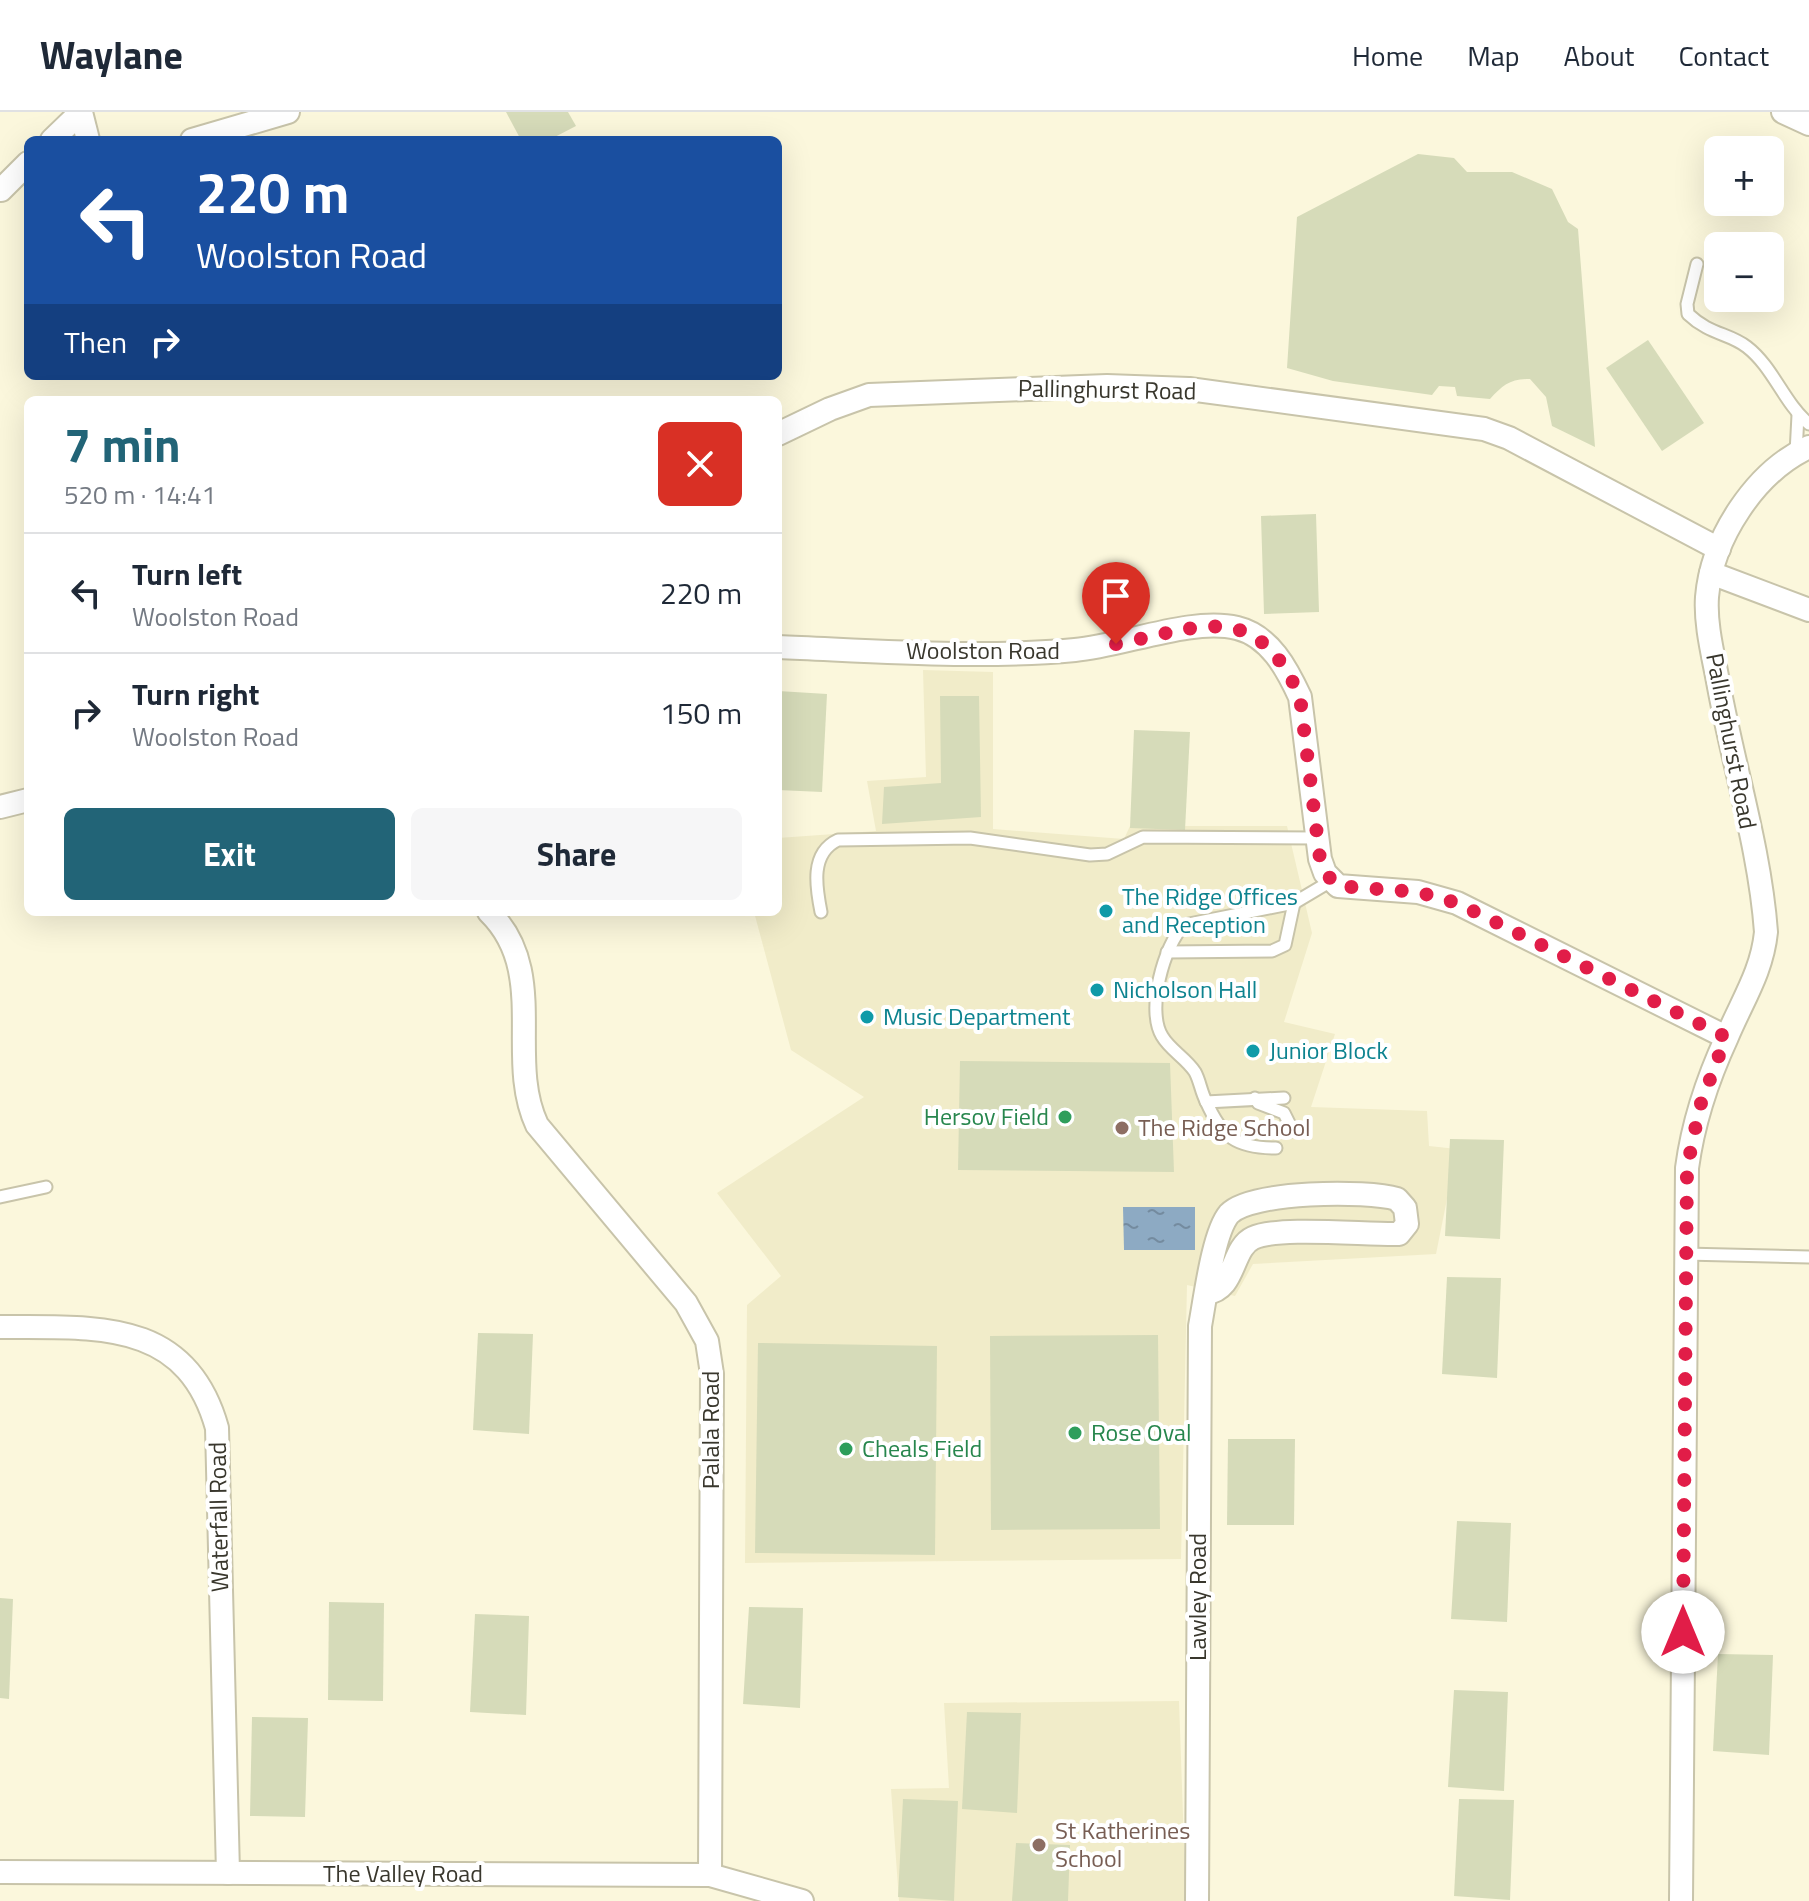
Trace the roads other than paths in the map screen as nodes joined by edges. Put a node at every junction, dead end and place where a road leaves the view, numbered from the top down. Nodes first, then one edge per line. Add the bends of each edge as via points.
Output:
1 (81, 112) edge
2 (288, 112) edge
3 (1783, 112) edge
4 (1809, 124) edge
5 (56, 136) edge
6 (87, 136) edge
7 (206, 136) edge
8 (24, 167) edge
9 (24, 184) edge
10 (0, 190) edge
11 (1697, 264) dead end
12 (1798, 415) junction
13 (1809, 424) edge
14 (782, 432) edge
15 (1803, 450) edge
16 (1719, 549) junction
17 (1711, 573) junction
18 (1809, 610) edge
19 (782, 647) edge
20 (24, 801) edge
21 (0, 807) edge
22 (1317, 838) junction
23 (1331, 881) junction
24 (1294, 903) junction
25 (821, 912) dead end
26 (492, 916) edge
27 (1167, 952) junction
28 (1726, 1037) junction
29 (1255, 1097) junction
30 (1284, 1098) dead end
31 (1206, 1102) junction
32 (1293, 1131) dead end
33 (1276, 1148) dead end
34 (46, 1187) dead end
35 (0, 1197) edge
36 (1684, 1254) junction
37 (1809, 1257) edge
38 (1206, 1293) junction
39 (0, 1327) edge
40 (0, 1872) edge
41 (228, 1873) junction
42 (710, 1875) junction
43 (802, 1901) edge
44 (1197, 1901) edge
45 (1681, 1901) edge

1 - 5 street
1 - 6 street
2 - 7 street
3 - 4 street
8 - 10 street
9 - 10 street
11 - 12 lane via 1688,314 1711,333 1749,349
12 - 13 lane
12 - 15 lane
14 - 16 street, Pallinghurst Road via 859,398 906,392 1107,386 1219,393 1484,429
15 - 16 street via 1754,491
16 - 17 street, Pallinghurst Road
17 - 18 street
17 - 28 street, Pallinghurst Road via 1710,635 1766,932 1758,975
19 - 22 street, Woolston Road via 1055,651 1194,628 1239,628 1267,644 1300,697
20 - 21 street
22 - 23 street, Woolston Road
22 - 25 lane via 1143,837 1107,854 1090,855 970,838 838,840 826,848 817,868
23 - 24 lane
23 - 28 street via 1347,888 1418,892 1457,903
24 - 27 lane via 1184,925
24 - 27 lane via 1285,945 1272,951
26 - 42 street, Palala Road via 519,958 527,1089 537,1125 686,1303 707,1341 712,1374
27 - 31 lane via 1160,969 1158,1028 1196,1073
28 - 36 street, Pallinghurst Road via 1691,1139
29 - 30 lane
29 - 31 lane
29 - 32 lane via 1284,1113
31 - 33 lane via 1240,1145
34 - 35 lane
36 - 37 lane
36 - 45 street, Pallinghurst Road
38 - 38 street, Lawley Road via 1224,1222 1245,1204 1293,1195 1391,1197 1405,1208 1407,1224 1399,1234 1255,1236 1223,1284
38 - 44 street, Lawley Road via 1200,1326
39 - 41 street, Waterfall Road via 102,1328 141,1338 185,1365 212,1408 217,1428
40 - 41 street, The Valley Road
41 - 42 street, The Valley Road
42 - 43 street, The Valley Road

